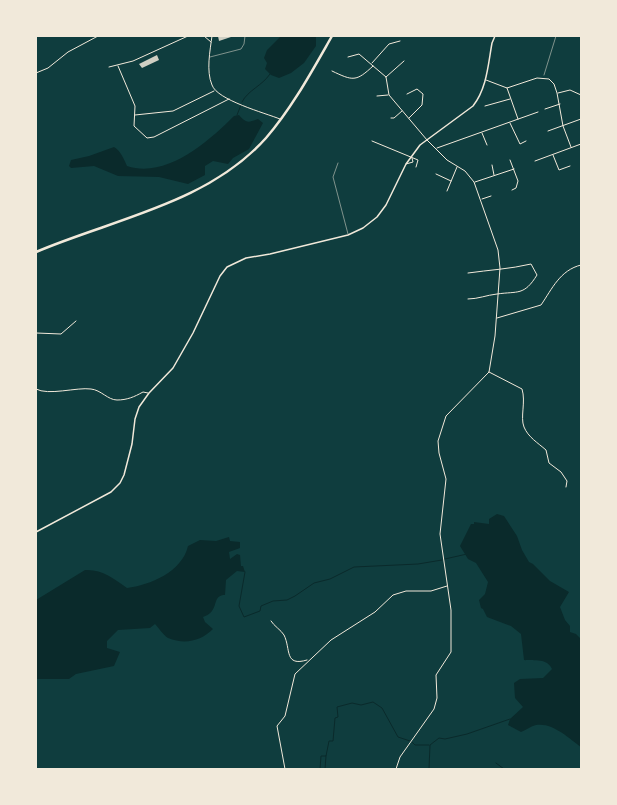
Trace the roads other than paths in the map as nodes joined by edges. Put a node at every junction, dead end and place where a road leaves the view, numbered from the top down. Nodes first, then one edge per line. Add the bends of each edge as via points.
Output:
1 (98, 36) edge
2 (188, 36) edge
3 (204, 36) edge
4 (212, 36) edge
5 (245, 36) edge
6 (332, 36) edge
7 (495, 36) edge
8 (400, 41) dead end
9 (211, 43) junction
10 (210, 57) junction
11 (348, 58) dead end
12 (404, 62) dead end
13 (371, 63) junction
14 (118, 66) junction
15 (374, 66) junction
16 (109, 67) dead end
17 (332, 71) dead end
18 (36, 73) edge
19 (386, 77) junction
20 (485, 80) junction
21 (507, 88) junction
22 (214, 90) junction
23 (557, 93) junction
24 (407, 94) dead end
25 (389, 95) junction
26 (581, 95) edge
27 (377, 96) dead end
28 (229, 99) junction
29 (511, 99) junction
30 (560, 103) junction
31 (484, 106) dead end
32 (545, 109) dead end
33 (403, 111) junction
34 (538, 112) dead end
35 (135, 115) junction
36 (391, 118) dead end
37 (408, 118) junction
38 (280, 119) junction
39 (518, 119) junction
40 (581, 119) edge
41 (510, 122) junction
42 (564, 126) junction
43 (548, 131) dead end
44 (482, 132) junction
45 (427, 140) junction
46 (372, 141) dead end
47 (526, 141) dead end
48 (581, 144) edge
49 (487, 145) dead end
50 (571, 147) junction
51 (436, 149) junction
52 (553, 155) junction
53 (411, 157) junction
54 (510, 160) dead end
55 (535, 161) dead end
56 (338, 163) dead end
57 (406, 164) junction
58 (492, 165) dead end
59 (458, 166) junction
60 (570, 166) dead end
61 (416, 167) dead end
62 (514, 169) junction
63 (436, 174) dead end
64 (494, 176) junction
65 (451, 181) junction
66 (474, 182) junction
67 (512, 190) dead end
68 (448, 191) dead end
69 (491, 196) dead end
70 (481, 199) junction
71 (348, 235) junction
72 (36, 252) edge
73 (581, 265) edge
74 (500, 268) junction
75 (468, 273) dead end
76 (498, 294) junction
77 (468, 299) dead end
78 (497, 318) junction
79 (76, 321) dead end
80 (36, 333) edge
81 (489, 372) junction
82 (36, 389) edge
83 (149, 393) junction
84 (566, 488) dead end
85 (36, 532) edge
86 (448, 586) junction
87 (270, 621) dead end
88 (308, 660) junction
89 (285, 769) edge
90 (396, 769) edge

1 - 18 street
2 - 14 street
3 - 9 street
4 - 9 street
5 - 10 lane via 241,49
6 - 38 highway via 302,88
7 - 20 street
8 - 13 street via 389,44
9 - 10 street
10 - 22 street via 210,77
11 - 13 street via 359,54
12 - 19 street
13 - 15 street
14 - 16 street
14 - 35 street via 135,106
15 - 17 street via 362,77 353,79
15 - 19 street
19 - 25 street
20 - 21 street
20 - 45 street via 482,93 473,106
21 - 23 street via 543,78 554,84
21 - 29 street
22 - 28 street
22 - 35 street via 173,111
23 - 26 street via 570,90
23 - 30 street
24 - 37 street via 417,89 423,94 422,105
25 - 27 street
25 - 33 street
28 - 35 street via 150,138 136,129 133,122
28 - 38 street
29 - 31 street
29 - 39 street
30 - 32 street
30 - 42 street
33 - 36 street
33 - 37 street
34 - 39 street
37 - 45 street
38 - 72 highway via 266,138 250,153 206,185 176,200
39 - 41 street
40 - 42 street
41 - 44 street
41 - 47 street via 520,144
42 - 43 street
42 - 50 street
44 - 49 street
44 - 51 street
45 - 51 street
45 - 53 street
46 - 53 street
48 - 50 street
50 - 52 street
51 - 59 street
52 - 55 street
52 - 60 street via 559,170
53 - 57 street
53 - 57 street via 413,162
53 - 61 street via 418,160
54 - 62 street
56 - 71 lane via 333,177
57 - 71 street via 386,205 377,217
58 - 64 street
59 - 65 street
59 - 66 street via 466,171
62 - 64 street
62 - 67 street via 518,181 516,188
63 - 65 street
64 - 66 street
65 - 68 street
66 - 70 street
69 - 70 street
70 - 74 street via 498,250
71 - 83 street via 246,258 227,267 220,276 176,364
73 - 78 street via 567,269 561,275 541,306
74 - 75 street
74 - 76 street
74 - 76 street via 531,264 537,275 526,290 514,294
76 - 77 street
76 - 78 street
78 - 81 street
79 - 80 street via 62,334
81 - 84 street via 522,389 525,398 524,427 546,450 549,463 561,472 567,481
81 - 86 street via 446,416 438,441 446,479 440,534
82 - 83 street via 91,389 104,393 114,400 131,398 143,392
83 - 85 street via 136,413 132,444 120,483 111,492
86 - 88 street via 431,591 406,591 393,595 375,612 336,636
86 - 90 street via 451,652 436,675 437,698 434,709 400,757
87 - 88 street via 284,636 287,651 293,661
88 - 89 street via 295,674 285,716 277,726

